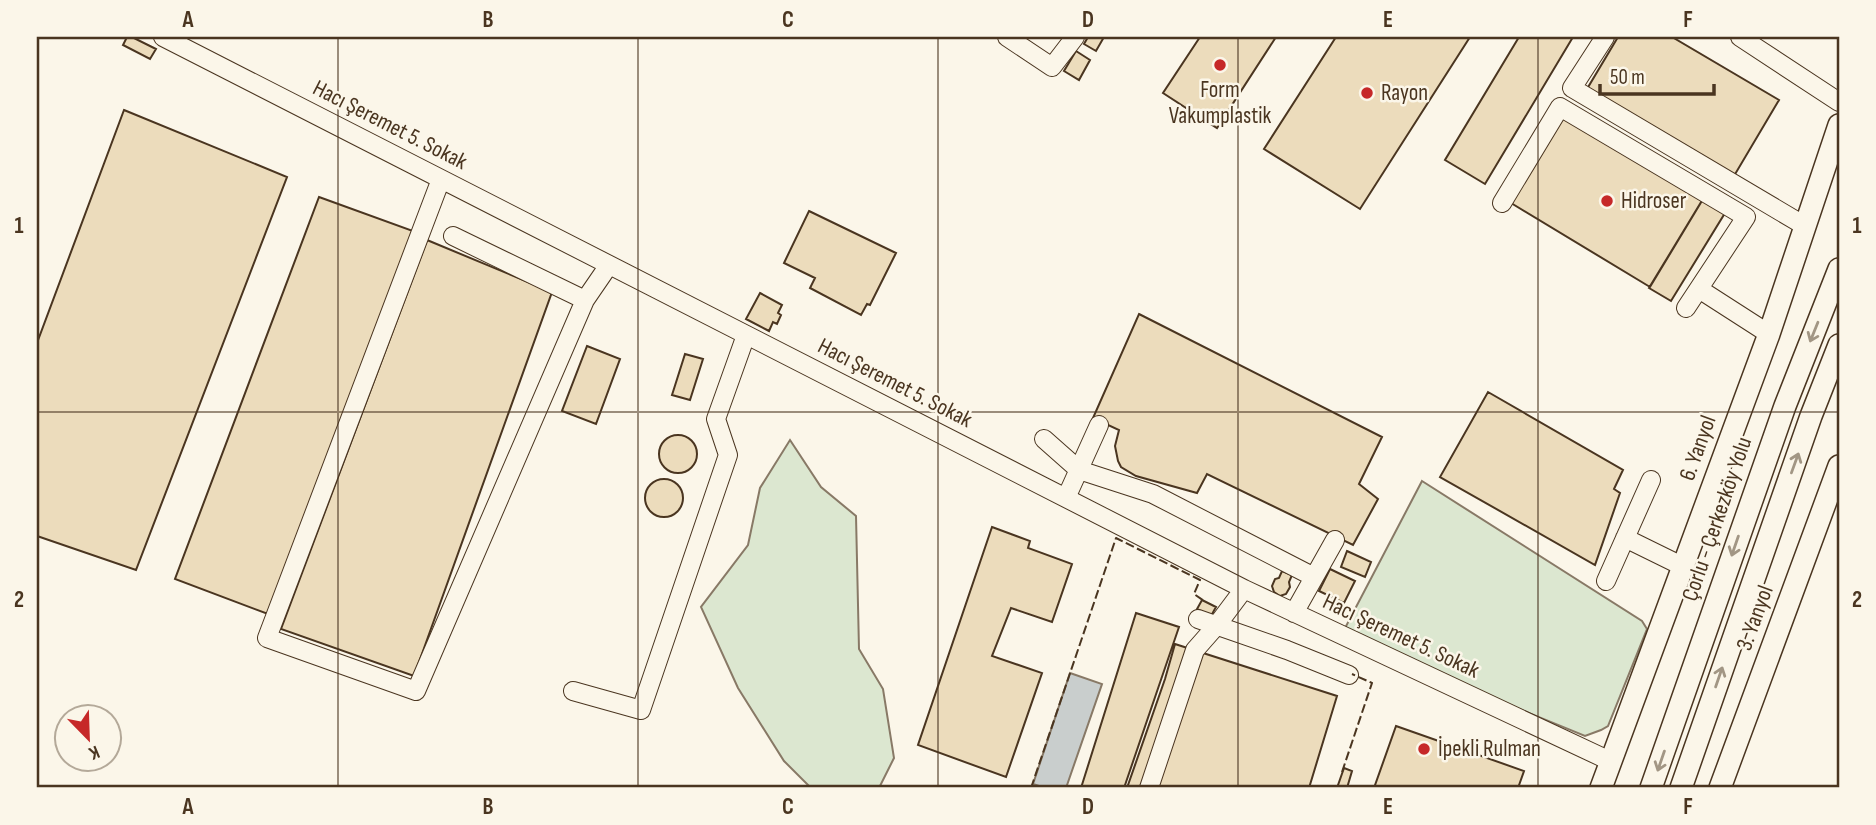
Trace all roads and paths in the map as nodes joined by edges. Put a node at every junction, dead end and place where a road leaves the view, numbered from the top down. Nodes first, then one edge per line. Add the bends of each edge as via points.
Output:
1 (163, 37) edge
2 (1007, 37) edge
3 (1075, 37) edge
4 (1605, 37) edge
5 (1740, 37) edge
6 (1839, 102) edge
7 (1839, 125) edge
8 (441, 179) junction
9 (1502, 203) dead end
10 (1805, 226) junction
11 (453, 236) dead end
12 (609, 265) junction
13 (1839, 269) edge
14 (1699, 289) junction
15 (584, 300) junction
16 (1686, 308) dead end
17 (1769, 334) junction
18 (746, 335) junction
19 (1839, 345) edge
20 (1099, 425) dead end
21 (1044, 439) dead end
22 (1839, 466) edge
23 (1079, 470) junction
24 (1651, 481) dead end
25 (1066, 498) junction
26 (1625, 538) junction
27 (1335, 540) dead end
28 (1682, 566) junction
29 (1314, 577) junction
30 (1606, 581) dead end
31 (1244, 589) junction
32 (1294, 613) junction
33 (1198, 619) dead end
34 (1217, 625) junction
35 (1349, 675) dead end
36 (573, 691) dead end
37 (1610, 761) junction
38 (1149, 788) edge
39 (1601, 788) edge
40 (1651, 788) edge
41 (1681, 788) edge
42 (1720, 788) edge

1 - 8 street, Hacı Şeremet 5. Sokak
2 - 3 street via 1052,67
4 - 10 street via 1572,88
5 - 6 street
7 - 10 main road, 6. Yanyol
8 - 12 street, Hacı Şeremet 5. Sokak
8 - 15 street via 267,638 416,691
9 - 14 street via 1560,107 1746,217
10 - 17 main road, 6. Yanyol
11 - 15 street
12 - 15 street
12 - 18 street, Hacı Şeremet 5. Sokak
13 -> 40 main road, Çorlu - Çerkezköy Yolu via 1784,406
14 - 16 street
14 - 17 street
17 - 28 main road, 6. Yanyol
18 - 25 street, Hacı Şeremet 5. Sokak
18 - 36 street via 716,419 728,455 641,710
41 -> 19 main road
20 - 23 street
21 - 23 street
22 - 42 main road, 3. Yanyol
23 - 25 street
23 - 29 street via 1153,494
24 - 26 street
25 - 31 street, Hacı Şeremet 5. Sokak
26 - 28 street
26 - 30 street
27 - 29 street
28 - 37 main road, 6. Yanyol
29 - 32 street
31 - 32 street, Hacı Şeremet 5. Sokak
31 - 34 street
32 - 37 street, Hacı Şeremet 5. Sokak
33 - 34 street
34 - 35 street
34 - 38 street via 1195,650
37 - 39 main road, 6. Yanyol

